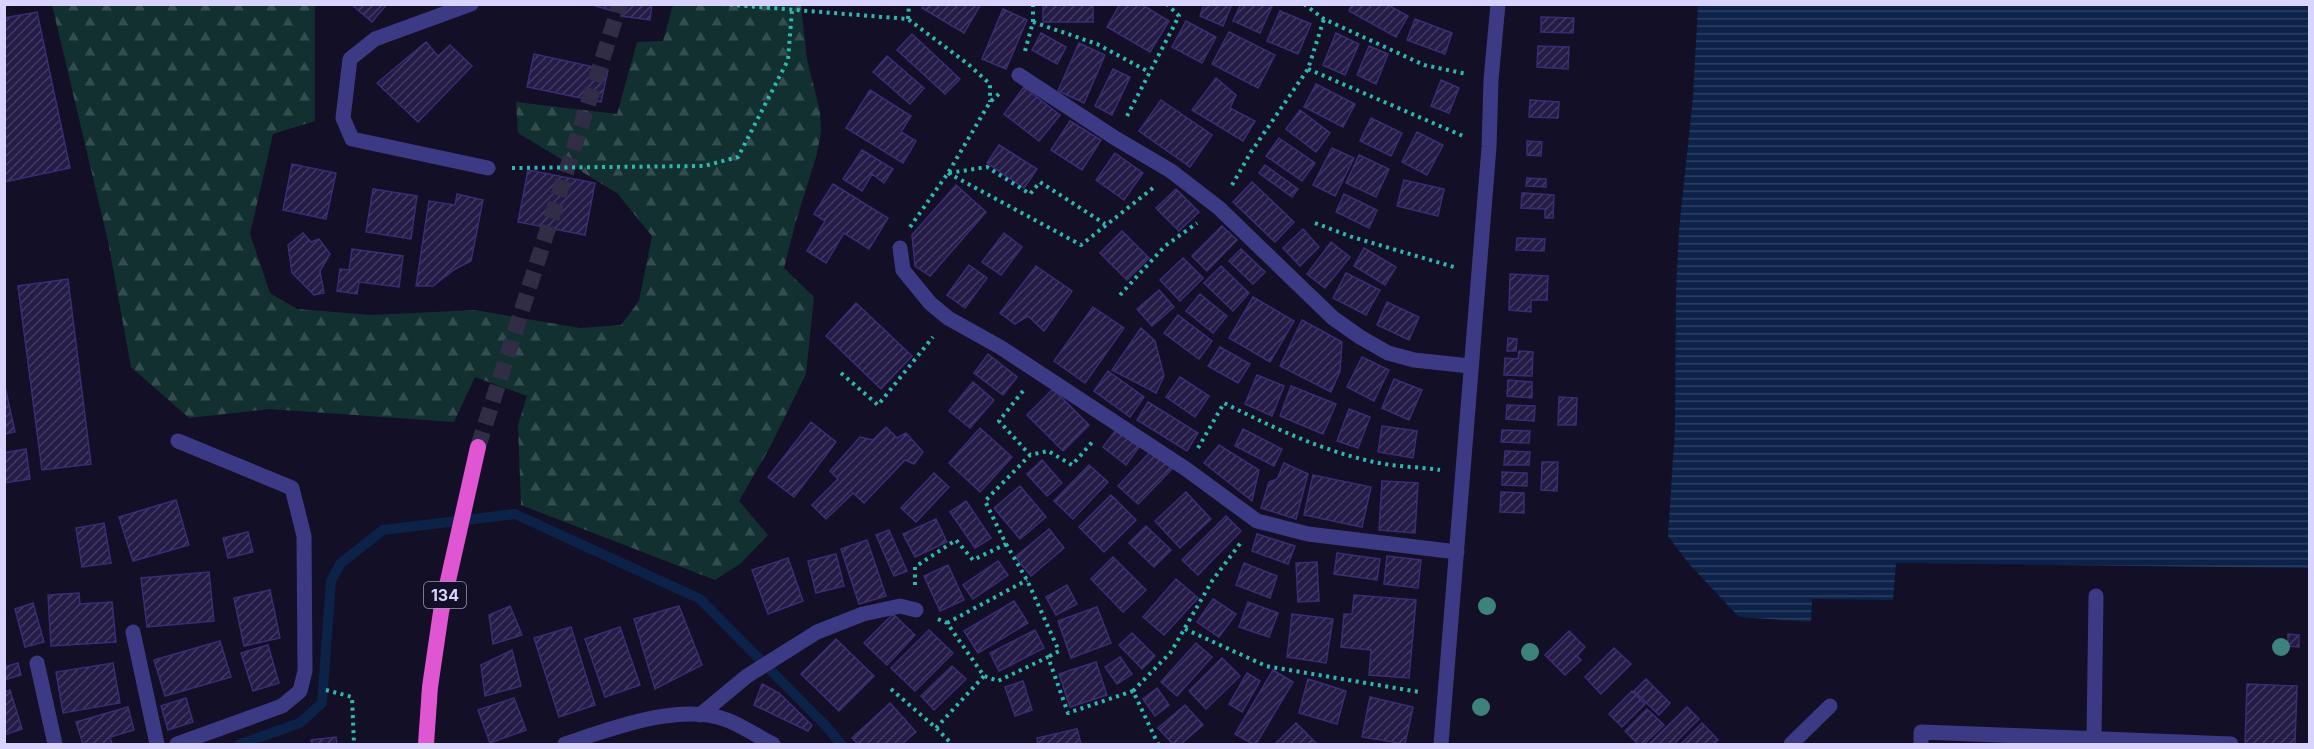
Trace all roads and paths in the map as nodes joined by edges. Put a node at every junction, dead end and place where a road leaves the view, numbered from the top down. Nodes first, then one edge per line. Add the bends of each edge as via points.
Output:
1 (471, 4) edge
2 (722, 4) edge
3 (909, 4) edge
4 (1033, 4) edge
5 (1167, 4) edge
6 (1304, 4) edge
7 (1498, 4) edge
8 (792, 10) junction
9 (1324, 19) junction
10 (908, 20) junction
11 (1033, 22) junction
12 (1308, 69) junction
13 (1149, 72) junction
14 (1019, 75) joint
15 (1491, 80) junction
16 (1115, 138) junction
17 (1489, 147) junction
18 (488, 168) joint
19 (1171, 171) junction
20 (948, 173) junction
21 (1219, 208) junction
22 (1315, 223) dead end
23 (1106, 224) junction
24 (900, 249) joint
25 (1478, 273) junction
26 (1120, 295) dead end
27 (948, 318) junction
28 (1470, 366) junction
29 (1037, 372) junction
30 (841, 373) dead end
31 (1111, 422) junction
32 (178, 441) dead end
33 (478, 447) tunnel mouth
34 (1030, 455) junction
35 (1186, 469) junction
36 (1461, 472) junction
37 (1257, 521) junction
38 (1006, 544) junction
39 (1457, 552) junction
40 (1027, 580) junction
41 (2096, 596) dead end
42 (915, 610) junction
43 (947, 623) junction
44 (1185, 629) junction
45 (133, 632) dead end
46 (1048, 657) junction
47 (37, 663) dead end
48 (984, 676) junction
49 (302, 683) junction
50 (891, 689) dead end
51 (1133, 691) junction
52 (1443, 697) junction
53 (1830, 706) dead end
54 (700, 715) junction
55 (936, 728) junction
56 (2094, 738) junction
57 (55, 744) edge
58 (157, 744) edge
59 (177, 744) edge
60 (354, 744) edge
61 (426, 744) edge
62 (565, 744) edge
63 (773, 744) edge
64 (952, 744) edge
65 (1158, 744) edge
66 (1441, 744) edge
67 (1791, 744) edge
68 (1921, 744) edge
69 (2231, 744) edge

1 - 18 street via 375,39 350,59 344,118 352,139
2 - 8 path
3 - 10 path
4 - 11 path
5 - 13 path via 1179,16
6 - 9 path
7 - 15 street
8 - 10 path
8 - 18 path via 788,60 738,157 704,166
9 - 12 path
9 - 15 path via 1424,65
10 - 20 path via 968,63 990,84 990,102
11 - 13 path via 1097,44
11 - 14 path
12 - 17 path
12 - 21 path via 1251,152
13 - 16 path
14 - 16 street
15 - 17 street
16 - 19 street
17 - 25 street
19 - 21 street
19 - 23 path via 1136,204
20 - 23 path via 1081,245
20 - 23 path via 987,167 1030,194 1040,182
20 - 24 path via 906,232
21 - 26 path via 1165,246
21 - 28 street via 1333,318 1360,337 1388,353 1414,360
22 - 25 path
24 - 27 street via 903,270
25 - 28 street
27 - 29 street
27 - 30 path via 878,405
28 - 36 street
29 - 31 street
29 - 34 path via 999,421
31 - 34 path via 1072,465 1048,451
31 - 35 street
32 - 49 street via 292,488 304,536
33 - 61 highway, 134 via 441,612
34 - 38 path via 985,501
35 - 36 path via 1224,403 1283,433 1328,450 1380,463
35 - 37 street
36 - 39 street
37 - 39 street via 1308,534
37 - 44 path via 1212,581
38 - 40 path
38 - 42 path via 973,560 956,540 915,567
39 - 52 street
40 - 43 path
40 - 46 path via 1059,651
41 - 56 street
42 - 43 path
42 - 54 street via 900,606 872,612 817,633 747,676
43 - 48 path
44 - 51 path via 1171,652
44 - 52 path via 1266,666
45 - 58 street
46 - 48 path via 998,681
46 - 51 path via 1068,713
47 - 57 street
48 - 55 path
49 - 59 street via 300,691 282,706
49 - 60 path via 352,697
50 - 55 path
51 - 65 path
52 - 66 street
53 - 67 street
54 - 62 street via 653,717
54 - 63 street via 727,720
55 - 64 path
56 - 68 street via 1921,732
56 - 69 street

